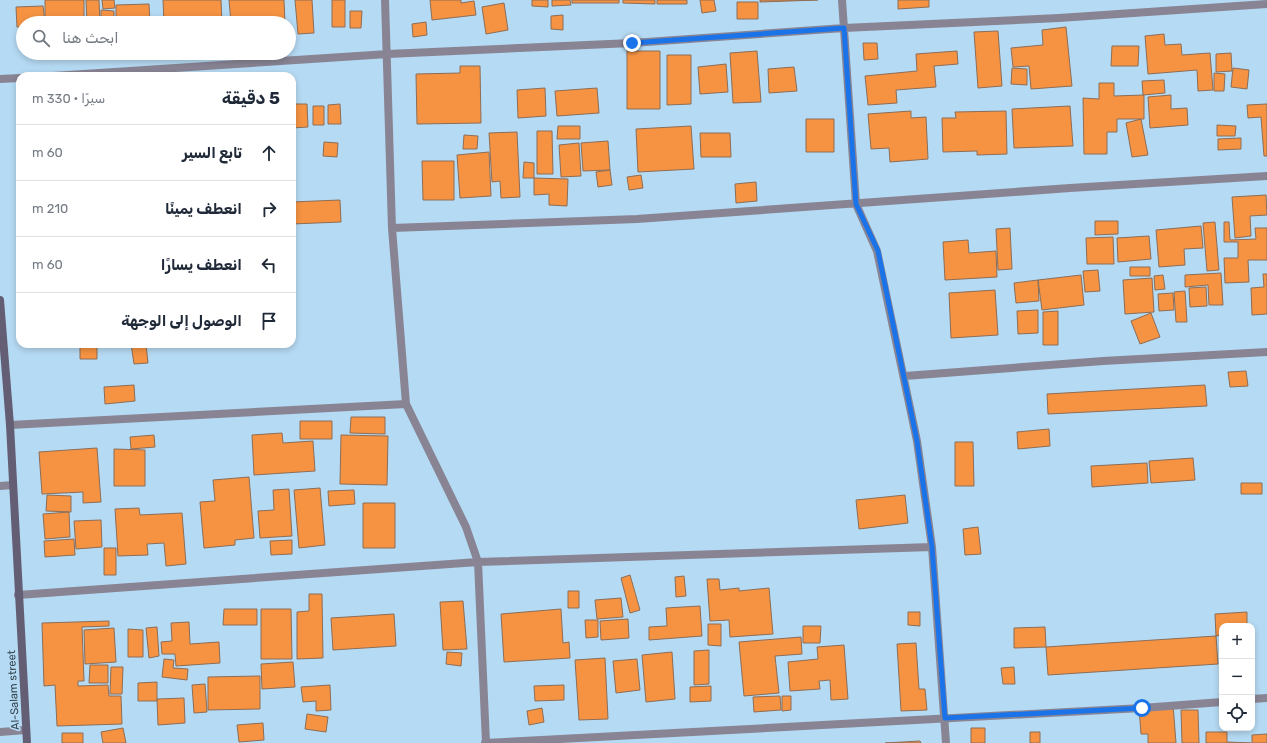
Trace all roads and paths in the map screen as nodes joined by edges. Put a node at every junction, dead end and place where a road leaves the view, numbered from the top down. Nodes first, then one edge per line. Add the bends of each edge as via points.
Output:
1 (385, 0) edge
2 (842, 0) edge
3 (1267, 4) edge
4 (844, 28) junction
5 (388, 54) junction
6 (114, 72) edge
7 (16, 78) edge
8 (0, 79) edge
9 (1267, 176) edge
10 (856, 204) junction
11 (392, 228) junction
12 (0, 300) edge
13 (1267, 352) edge
14 (905, 376) junction
15 (406, 404) junction
16 (10, 426) junction
17 (13, 484) junction
18 (0, 486) edge
19 (932, 547) junction
20 (478, 562) junction
21 (18, 595) junction
22 (1267, 698) edge
23 (1255, 700) edge
24 (1219, 702) edge
25 (945, 718) junction
26 (26, 730) junction
27 (0, 732) edge
28 (26, 743) edge
29 (486, 743) edge
30 (946, 743) edge

1 - 5 street
2 - 4 street
3 - 4 street via 1059,18
4 - 5 street via 632,43
4 - 10 street
5 - 6 street
5 - 11 street
7 - 8 street
9 - 10 street
10 - 11 street via 637,219
10 - 14 street via 878,251
11 - 15 street
12 - 16 street, Al-Salam street
13 - 14 street
14 - 19 street
15 - 16 street
15 - 20 street via 466,527
16 - 17 street, Al-Salam street
17 - 18 street
17 - 21 street, Al-Salam street
19 - 20 street
19 - 25 street
20 - 21 street
20 - 29 street
21 - 26 street, Al-Salam street
22 - 23 street
24 - 25 street
25 - 29 street
25 - 30 street
26 - 27 street
26 - 28 street, Al-Salam street

